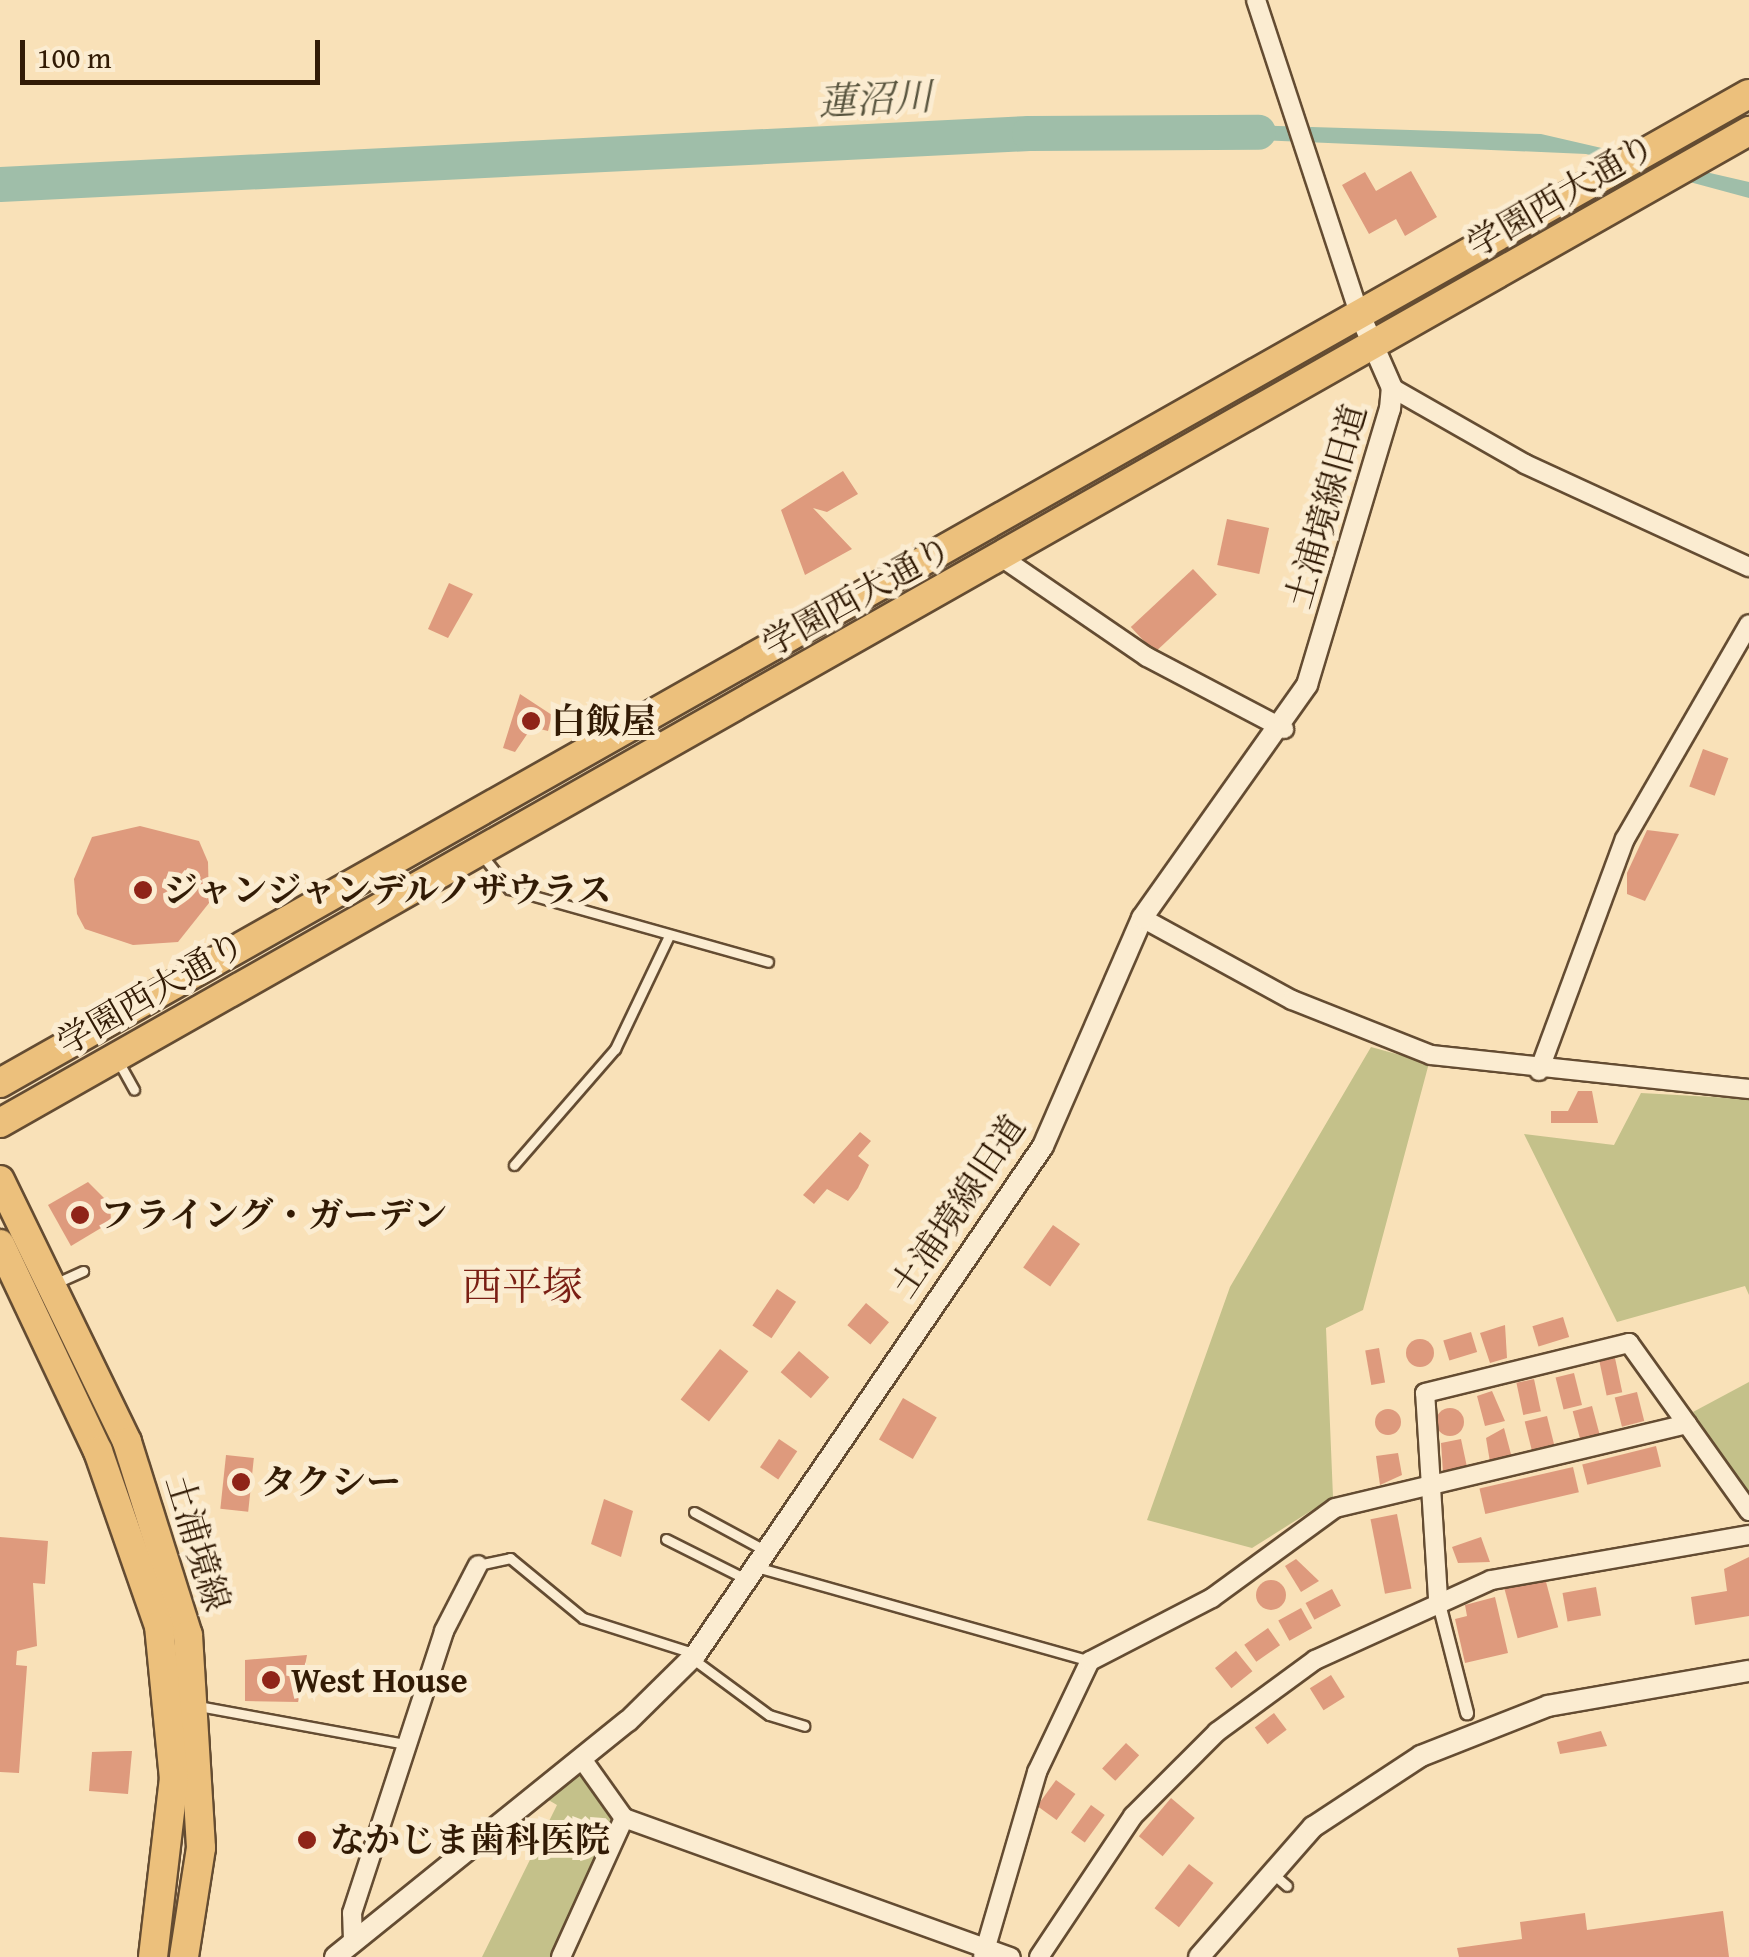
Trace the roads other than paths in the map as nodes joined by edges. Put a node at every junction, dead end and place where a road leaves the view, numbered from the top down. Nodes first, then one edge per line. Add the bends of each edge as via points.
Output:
1 (1256, 0) edge
2 (1749, 94) edge
3 (1749, 131) edge
4 (1358, 313) junction
5 (1372, 345) junction
6 (1392, 388) junction
7 (1001, 557) junction
8 (1749, 568) edge
9 (1749, 624) edge
10 (1284, 729) junction
11 (480, 851) junction
12 (1142, 918) junction
13 (668, 938) junction
14 (768, 962) dead end
15 (116, 1056) junction
16 (1540, 1071) junction
17 (0, 1083) edge
18 (1749, 1089) edge
19 (134, 1090) dead end
20 (0, 1123) edge
21 (514, 1165) dead end
22 (0, 1180) edge
23 (0, 1244) edge
24 (83, 1270) dead end
25 (51, 1286) junction
26 (1687, 1424) junction
27 (1432, 1488) junction
28 (1749, 1511) edge
29 (694, 1512) dead end
30 (1749, 1535) edge
31 (666, 1539) dead end
32 (478, 1566) joint
33 (757, 1566) junction
34 (1438, 1598) junction
35 (694, 1656) junction
36 (1090, 1661) junction
37 (1749, 1672) edge
38 (198, 1706) junction
39 (1468, 1713) dead end
40 (804, 1726) dead end
41 (411, 1746) junction
42 (582, 1759) junction
43 (624, 1818) junction
44 (1269, 1870) junction
45 (1287, 1886) dead end
46 (353, 1940) junction
47 (985, 1950) edge
48 (153, 1957) edge
49 (184, 1957) edge
50 (336, 1957) edge
51 (561, 1957) edge
52 (1011, 1957) edge
53 (1039, 1957) edge
54 (1199, 1957) edge

1 - 4 street
2 - 4 main road, 学園西大通り
3 - 5 main road, 学園西大通り
4 - 5 street, 土浦境線旧道
4 - 17 main road, 学園西大通り
5 - 6 street, 土浦境線旧道
5 - 7 main road, 学園西大通り
6 - 8 street via 1508,455
6 - 10 street, 土浦境線旧道 via 1312,668
7 - 10 street via 1147,657
7 - 11 main road, 学園西大通り
9 - 16 street via 1624,839
10 - 12 street, 土浦境線旧道
11 - 13 lane via 509,889
11 - 15 main road, 学園西大通り
12 - 16 street via 1369,1036
12 - 33 street, 土浦境線旧道 via 1044,1146
13 - 14 lane
13 - 21 lane via 615,1048
15 - 19 lane
15 - 20 main road, 学園西大通り
16 - 18 street
22 - 25 main road, 土浦境線
23 - 48 main road, 土浦境線 via 98,1450 158,1626 174,1778
24 - 25 lane
25 - 38 main road, 土浦境線 via 127,1442 175,1583
26 - 27 street
26 - 27 street via 1628,1343 1425,1392
26 - 28 street
27 - 34 street
27 - 36 street via 1335,1508 1212,1598
29 - 33 lane
30 - 34 street via 1552,1565
31 - 33 lane
32 - 35 lane via 510,1558 583,1618
32 - 41 street via 444,1631
33 - 35 street, 土浦境線旧道
33 - 36 lane
34 - 39 street
34 - 53 street via 1314,1660 1188,1758 1108,1848
35 - 40 lane via 769,1715
35 - 42 street, 土浦境線旧道
36 - 47 street via 1037,1772
37 - 44 street via 1584,1698 1473,1732 1348,1800
38 - 41 lane
38 - 49 main road, 土浦境線 via 201,1848
41 - 46 street via 352,1913
42 - 43 street
42 - 46 street, 土浦境線旧道
43 - 47 street
43 - 51 street
44 - 45 lane
44 - 54 street
46 - 50 street, 土浦境線旧道
47 - 52 street

